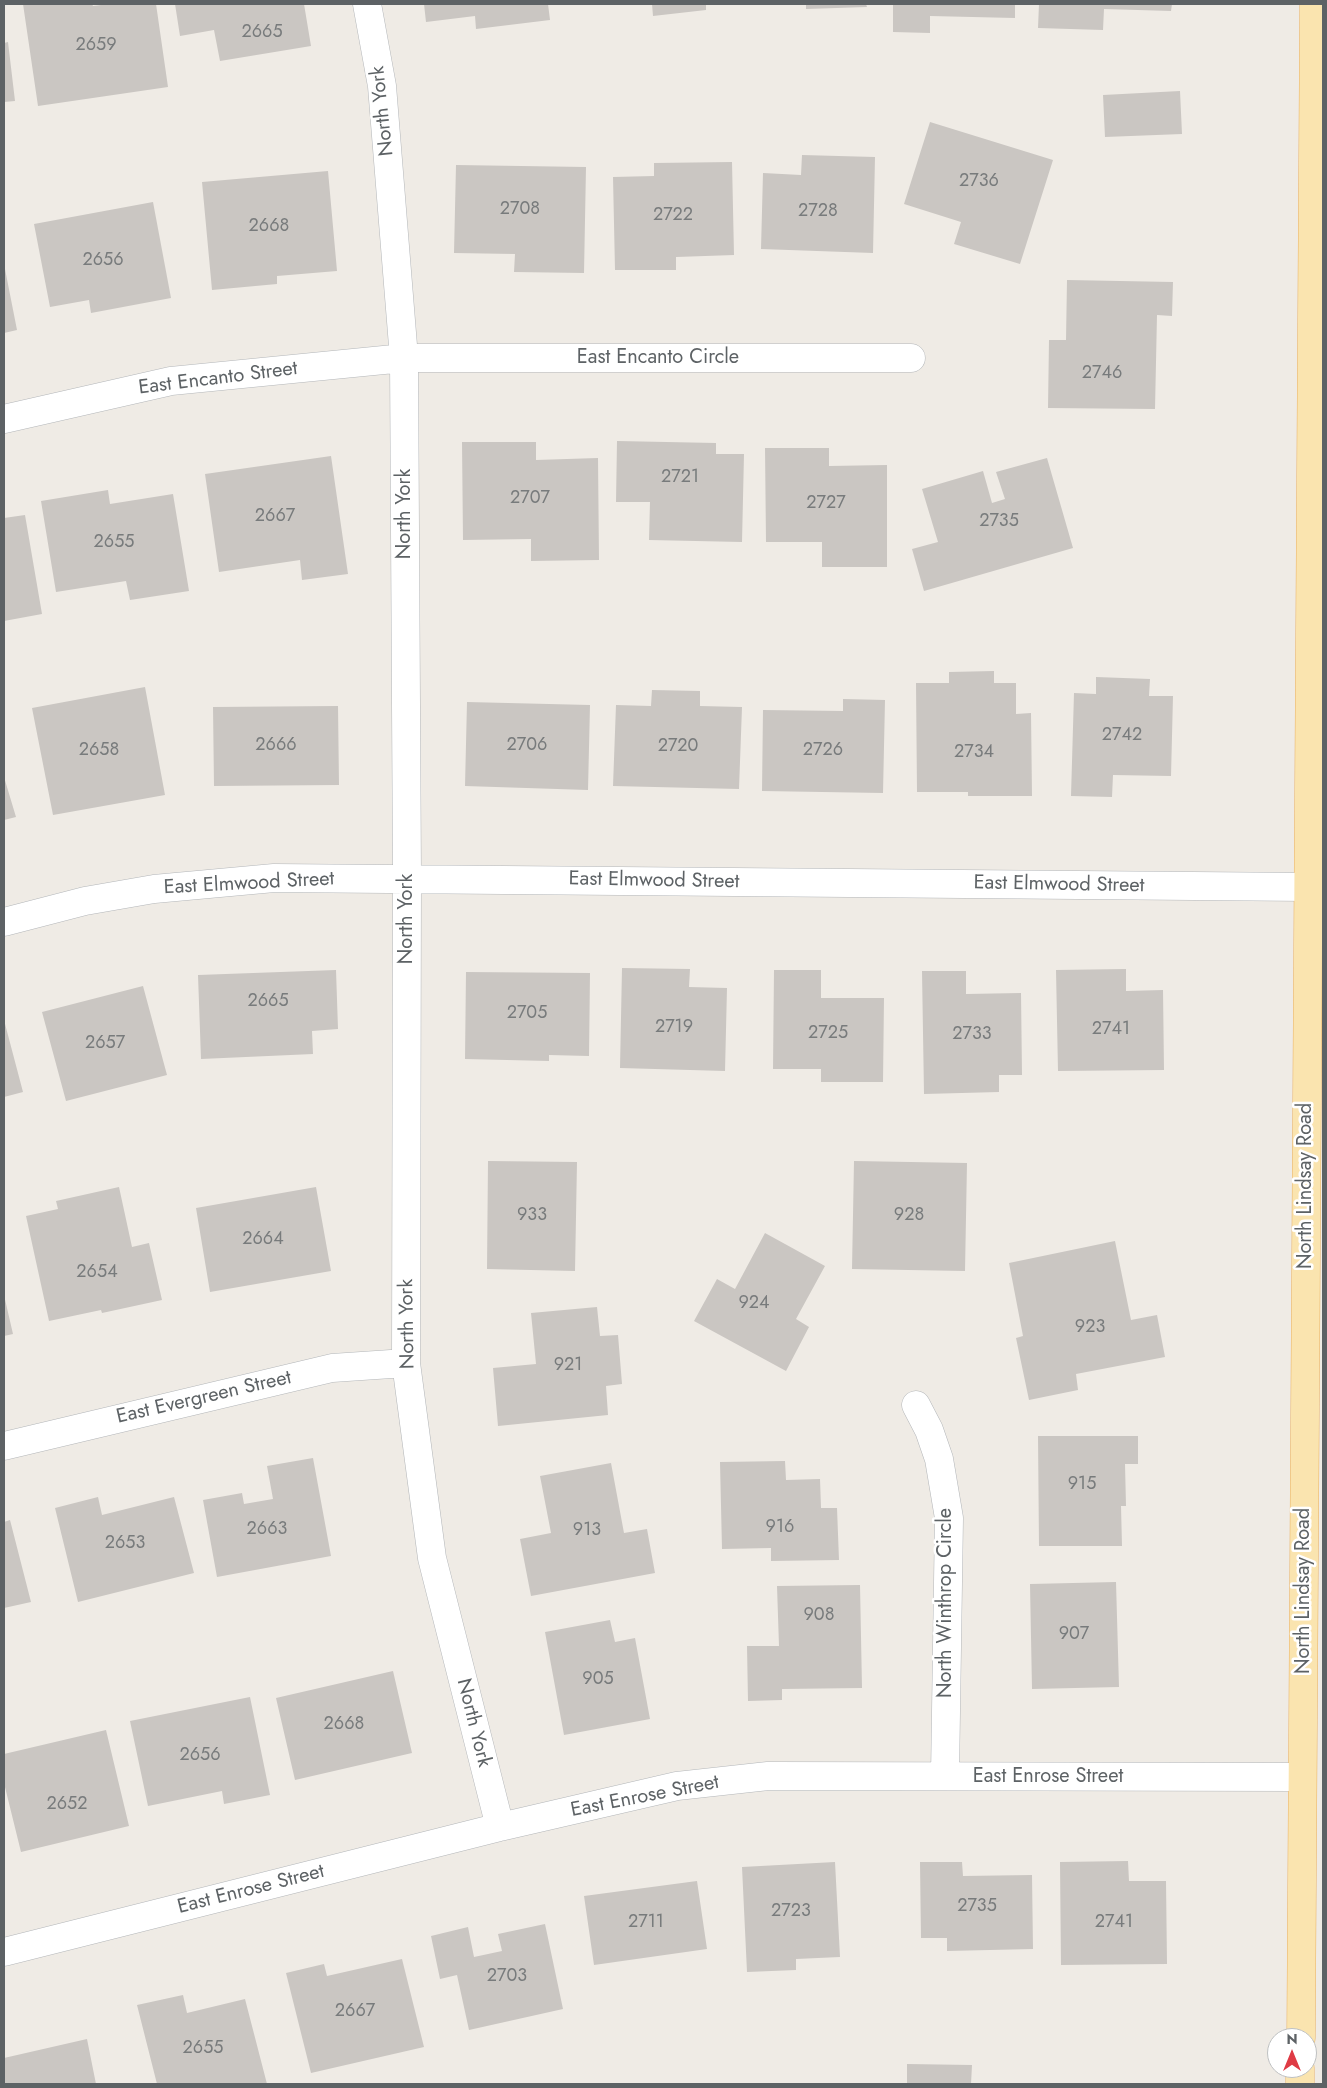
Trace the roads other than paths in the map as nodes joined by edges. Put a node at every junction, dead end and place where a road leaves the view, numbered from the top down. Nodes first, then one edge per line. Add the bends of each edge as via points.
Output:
1 (367, 4) edge
2 (1314, 4) edge
3 (404, 358) junction
4 (911, 358) dead end
5 (4, 420) edge
6 (1316, 584) edge
7 (407, 878) junction
8 (1308, 888) junction
9 (4, 922) edge
10 (406, 1363) junction
11 (916, 1405) dead end
12 (4, 1446) edge
13 (945, 1776) junction
14 (1302, 1778) junction
15 (500, 1827) junction
16 (4, 1952) edge
17 (1300, 2028) edge

1 - 3 street, North York via 382,86
2 - 6 main road, North Lindsay Road
3 - 4 street, East Encanto Circle
3 - 5 street, East Encanto Street via 171,381
3 - 7 street, North York
6 - 8 main road, North Lindsay Road
7 - 8 street, East Elmwood Street
7 - 9 street, East Elmwood Street via 274,878 154,889 85,901
7 - 10 street, North York
8 - 14 main road, North Lindsay Road
10 - 12 street, East Evergreen Street via 332,1368
10 - 15 street, North York via 432,1558
11 - 13 street, North Winthrop Circle via 939,1459 949,1518
13 - 14 street, East Enrose Street
13 - 15 street, East Enrose Street via 768,1776 677,1786
14 - 17 main road, North Lindsay Road
15 - 16 street, East Enrose Street

